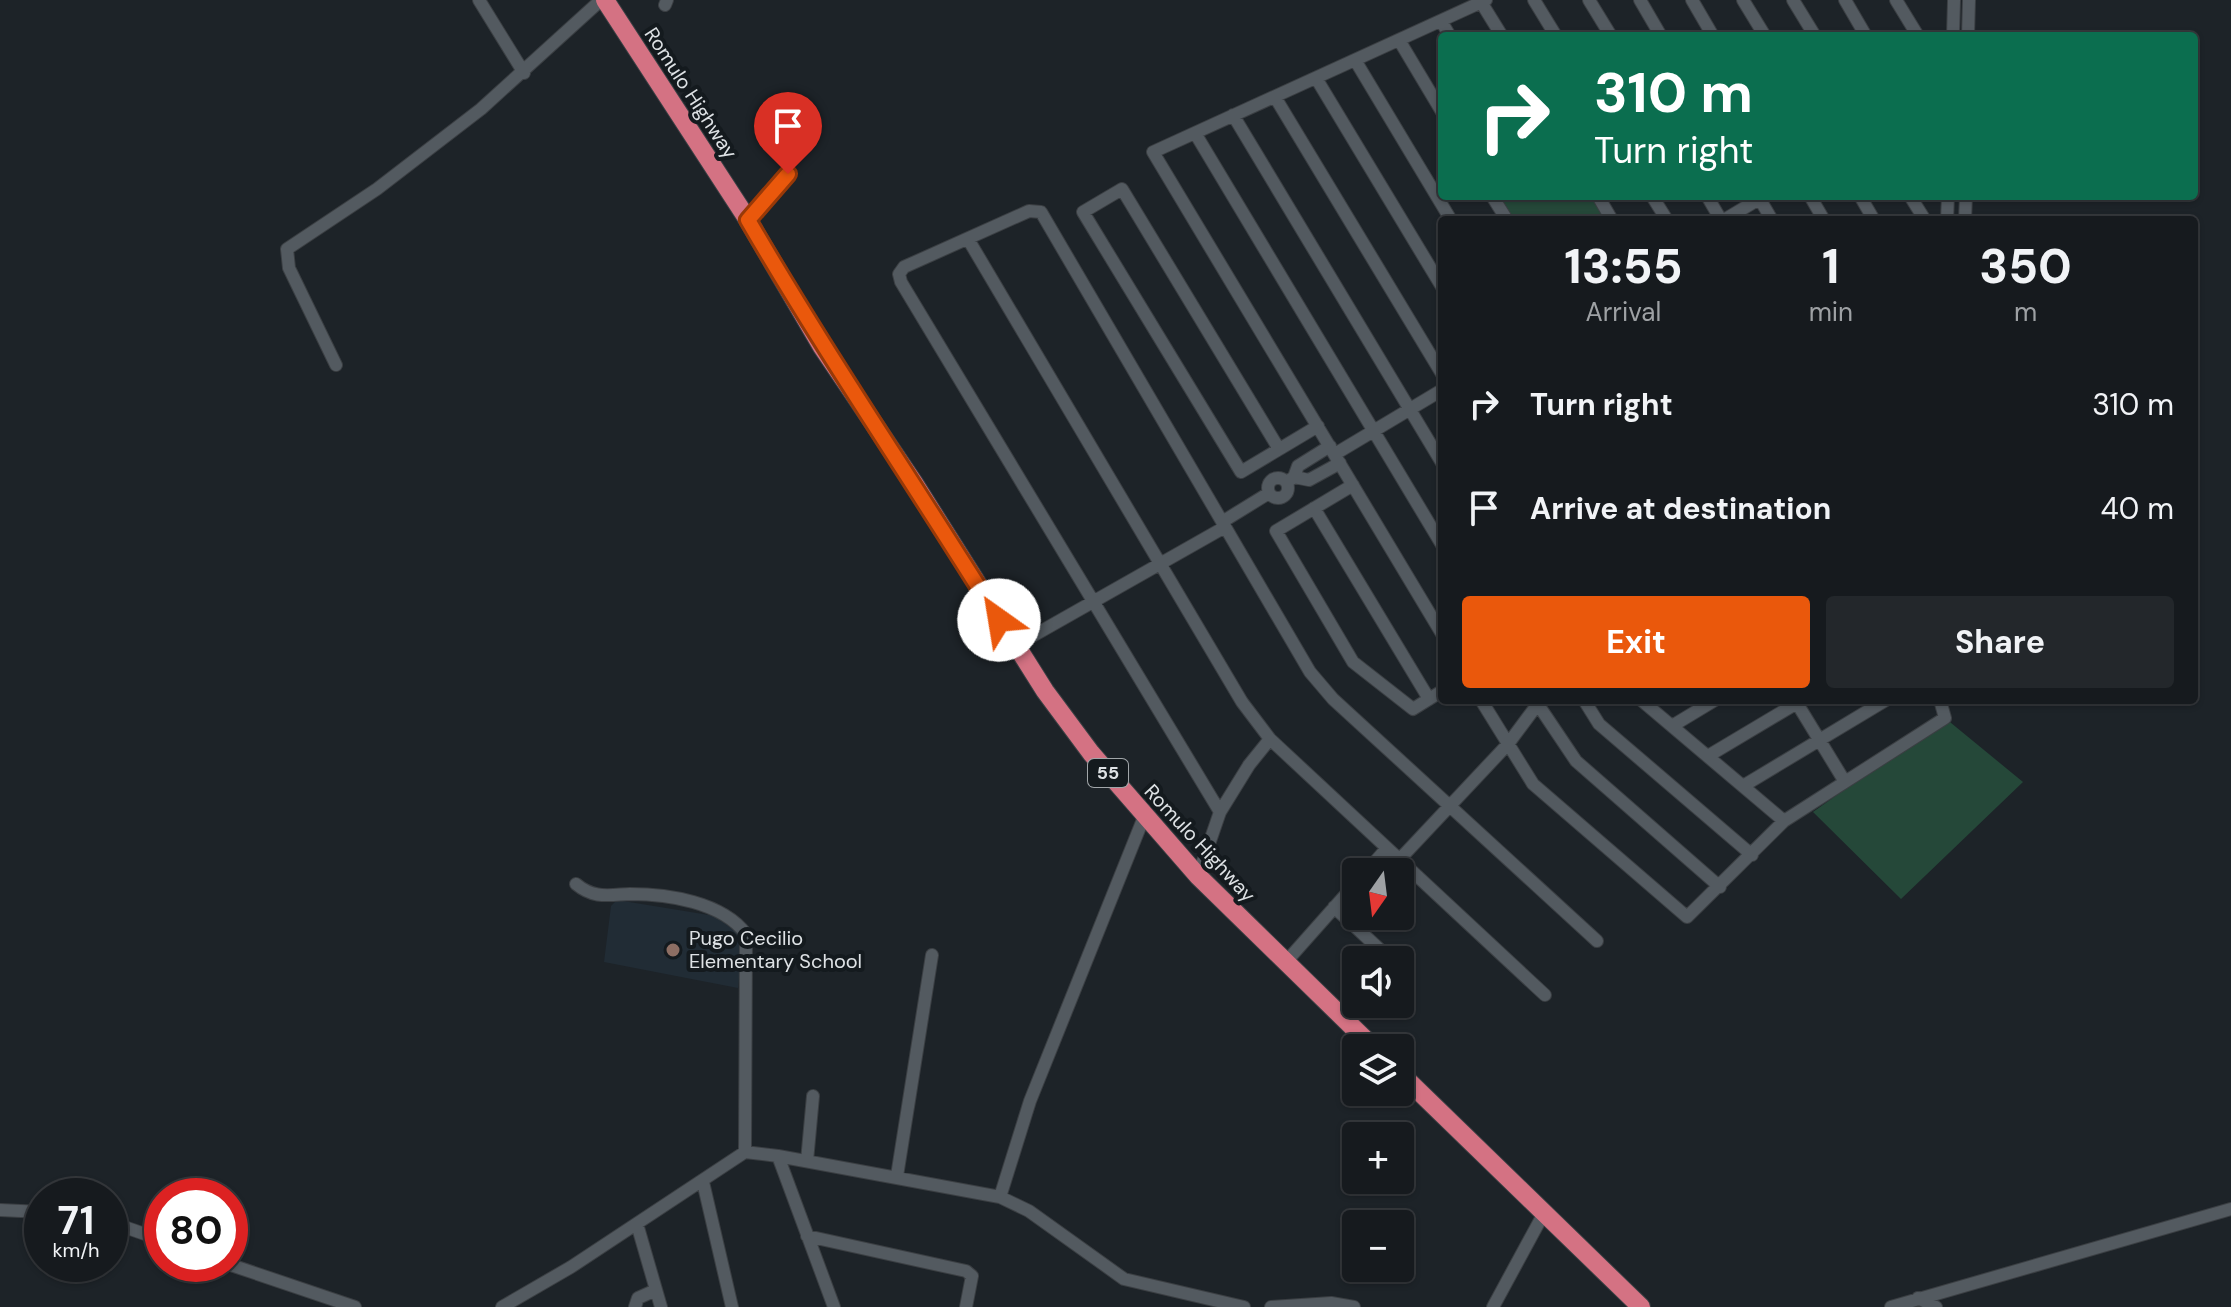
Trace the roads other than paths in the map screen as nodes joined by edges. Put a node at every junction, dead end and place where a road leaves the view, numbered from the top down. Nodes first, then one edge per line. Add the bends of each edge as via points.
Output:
1 (479, 0) edge
2 (603, 0) edge
3 (1534, 0) edge
4 (1589, 0) edge
5 (1640, 0) edge
6 (1692, 0) edge
7 (1743, 0) edge
8 (1793, 0) edge
9 (1845, 0) edge
10 (1896, 0) edge
11 (1954, 0) edge
12 (1969, 0) edge
13 (1484, 1) edge
14 (1441, 21) junction
15 (1448, 32) edge
16 (1500, 32) edge
17 (1554, 32) edge
18 (1609, 32) edge
19 (1659, 32) edge
20 (1711, 32) edge
21 (1763, 32) edge
22 (1813, 32) edge
23 (1864, 32) edge
24 (1916, 32) edge
25 (1953, 32) edge
26 (1968, 32) edge
27 (1399, 40) junction
28 (1355, 60) junction
29 (524, 73) junction
30 (1316, 78) junction
31 (1275, 97) junction
32 (1438, 105) edge
33 (1233, 115) junction
34 (1195, 133) junction
35 (788, 174) dead end
36 (1438, 198) edge
37 (1755, 200) edge
38 (1729, 216) edge
39 (748, 220) junction
40 (968, 239) junction
41 (1438, 280) edge
42 (336, 365) dead end
43 (1438, 367) edge
44 (1438, 392) edge
45 (1410, 409) junction
46 (1318, 426) junction
47 (1373, 431) junction
48 (1279, 449) junction
49 (1335, 454) junction
50 (1438, 456) edge
51 (1291, 480) junction
52 (1353, 485) junction
53 (1314, 508) junction
54 (1224, 524) junction
55 (1438, 538) edge
56 (1160, 564) junction
57 (1092, 603) junction
58 (1438, 627) edge
59 (1015, 646) junction
60 (1438, 693) edge
61 (1429, 699) junction
62 (1483, 704) edge
63 (1536, 704) edge
64 (1540, 704) edge
65 (1586, 704) edge
66 (1646, 704) edge
67 (1708, 704) edge
68 (1793, 704) edge
69 (1800, 704) edge
70 (1879, 704) edge
71 (1941, 704) edge
72 (1672, 726) junction
73 (1270, 739) junction
74 (1819, 740) junction
75 (1508, 744) junction
76 (1708, 756) junction
77 (1845, 782) junction
78 (1743, 786) junction
79 (1450, 804) junction
80 (1220, 812) junction
81 (1144, 817) junction
82 (1784, 821) junction
83 (1387, 848) junction
84 (1752, 855) junction
85 (1378, 858) edge
86 (1397, 858) edge
87 (1401, 858) edge
88 (1414, 874) edge
89 (1198, 876) junction
90 (576, 884) dead end
91 (1720, 887) junction
92 (1342, 898) edge
93 (1334, 907) junction
94 (1597, 941) dead end
95 (1376, 946) edge
96 (932, 955) dead end
97 (1285, 963) junction
98 (1545, 995) dead end
99 (1359, 1034) edge
100 (1414, 1087) edge
101 (813, 1096) dead end
102 (745, 1152) junction
103 (778, 1156) junction
104 (807, 1161) junction
105 (897, 1176) junction
106 (703, 1182) junction
107 (1000, 1197) junction
108 (2231, 1209) edge
109 (0, 1210) edge
110 (24, 1211) edge
111 (1544, 1213) junction
112 (637, 1224) junction
113 (807, 1236) junction
114 (248, 1271) edge
115 (656, 1290) junction
116 (1918, 1298) junction
117 (355, 1307) edge
118 (502, 1307) edge
119 (635, 1307) edge
120 (661, 1307) edge
121 (732, 1307) edge
122 (834, 1307) edge
123 (966, 1307) edge
124 (1244, 1307) edge
125 (1271, 1307) edge
126 (1354, 1307) edge
127 (1493, 1307) edge
128 (1641, 1307) edge
129 (1891, 1307) edge
130 (1936, 1307) edge

1 - 29 street
2 - 29 street
2 - 39 highway, Romulo Highway / 55
3 - 17 street
4 - 18 street
5 - 19 street
6 - 20 street
7 - 21 street
8 - 22 street
9 - 23 street
10 - 24 street
11 - 25 street
12 - 26 street
13 - 14 street
13 - 16 street
14 - 15 street
14 - 27 street
27 - 28 street
27 - 32 street
28 - 30 street
28 - 36 street
29 - 42 street via 377,189 287,249 289,268
30 - 31 street
30 - 41 street
31 - 33 street
31 - 43 street
33 - 34 street
33 - 45 street
34 - 46 street via 1153,152
34 - 47 street
35 - 39 street
37 - 38 street
39 - 59 highway, Romulo Highway / 55 via 822,347
40 - 54 street via 1029,211 1041,212
40 - 56 street
40 - 57 street via 904,267 899,277
44 - 45 street
45 - 47 street
45 - 50 street
46 - 48 street
46 - 49 street
47 - 49 street
47 - 55 street
48 - 48 street via 1241,472 1083,212 1122,189
49 - 51 street via 1298,466
49 - 51 street via 1309,480
49 - 52 street
51 - 54 street via 1283,497 1269,493
52 - 53 street
52 - 58 street
53 - 61 street
53 - 61 street via 1276,531 1353,662 1413,709
54 - 56 street
54 - 79 street via 1323,688
56 - 57 street
56 - 73 street via 1242,702
57 - 59 street
57 - 80 street
59 - 81 highway, Romulo Highway / 55
60 - 61 street
62 - 75 street
63 - 75 street
64 - 91 street via 1576,761
65 - 84 street via 1599,724
66 - 72 street
67 - 72 street
68 - 76 street
69 - 74 street
70 - 74 street
71 - 77 street via 1945,718
72 - 76 street
73 - 80 street
73 - 83 street
74 - 77 street
74 - 78 street
75 - 79 street
75 - 91 street via 1539,791 1687,917
76 - 78 street
77 - 82 street
78 - 82 street
79 - 87 street
79 - 94 street
80 - 89 street
81 - 89 highway, Romulo Highway / 55
81 - 107 street via 1030,1101
82 - 84 street
83 - 85 street
83 - 86 street
84 - 91 street
88 - 98 street
89 - 97 highway, Romulo Highway / 55
90 - 102 street via 598,896 633,894 713,907 746,934
92 - 93 street
93 - 95 street
93 - 97 street
96 - 105 street
97 - 99 highway, Romulo Highway / 55
100 - 111 highway
101 - 104 street
102 - 103 street
102 - 106 street
103 - 104 street
103 - 113 street
104 - 105 street
105 - 107 street
106 - 112 street
106 - 121 street
107 - 124 street via 1029,1211 1124,1279
108 - 116 street
109 - 110 street
111 - 127 street
111 - 128 highway
112 - 115 street
112 - 118 street
113 - 122 street
113 - 123 street via 966,1271 972,1282
114 - 117 street
115 - 119 street via 638,1298
115 - 120 street
116 - 129 street
116 - 130 street
125 - 126 street

